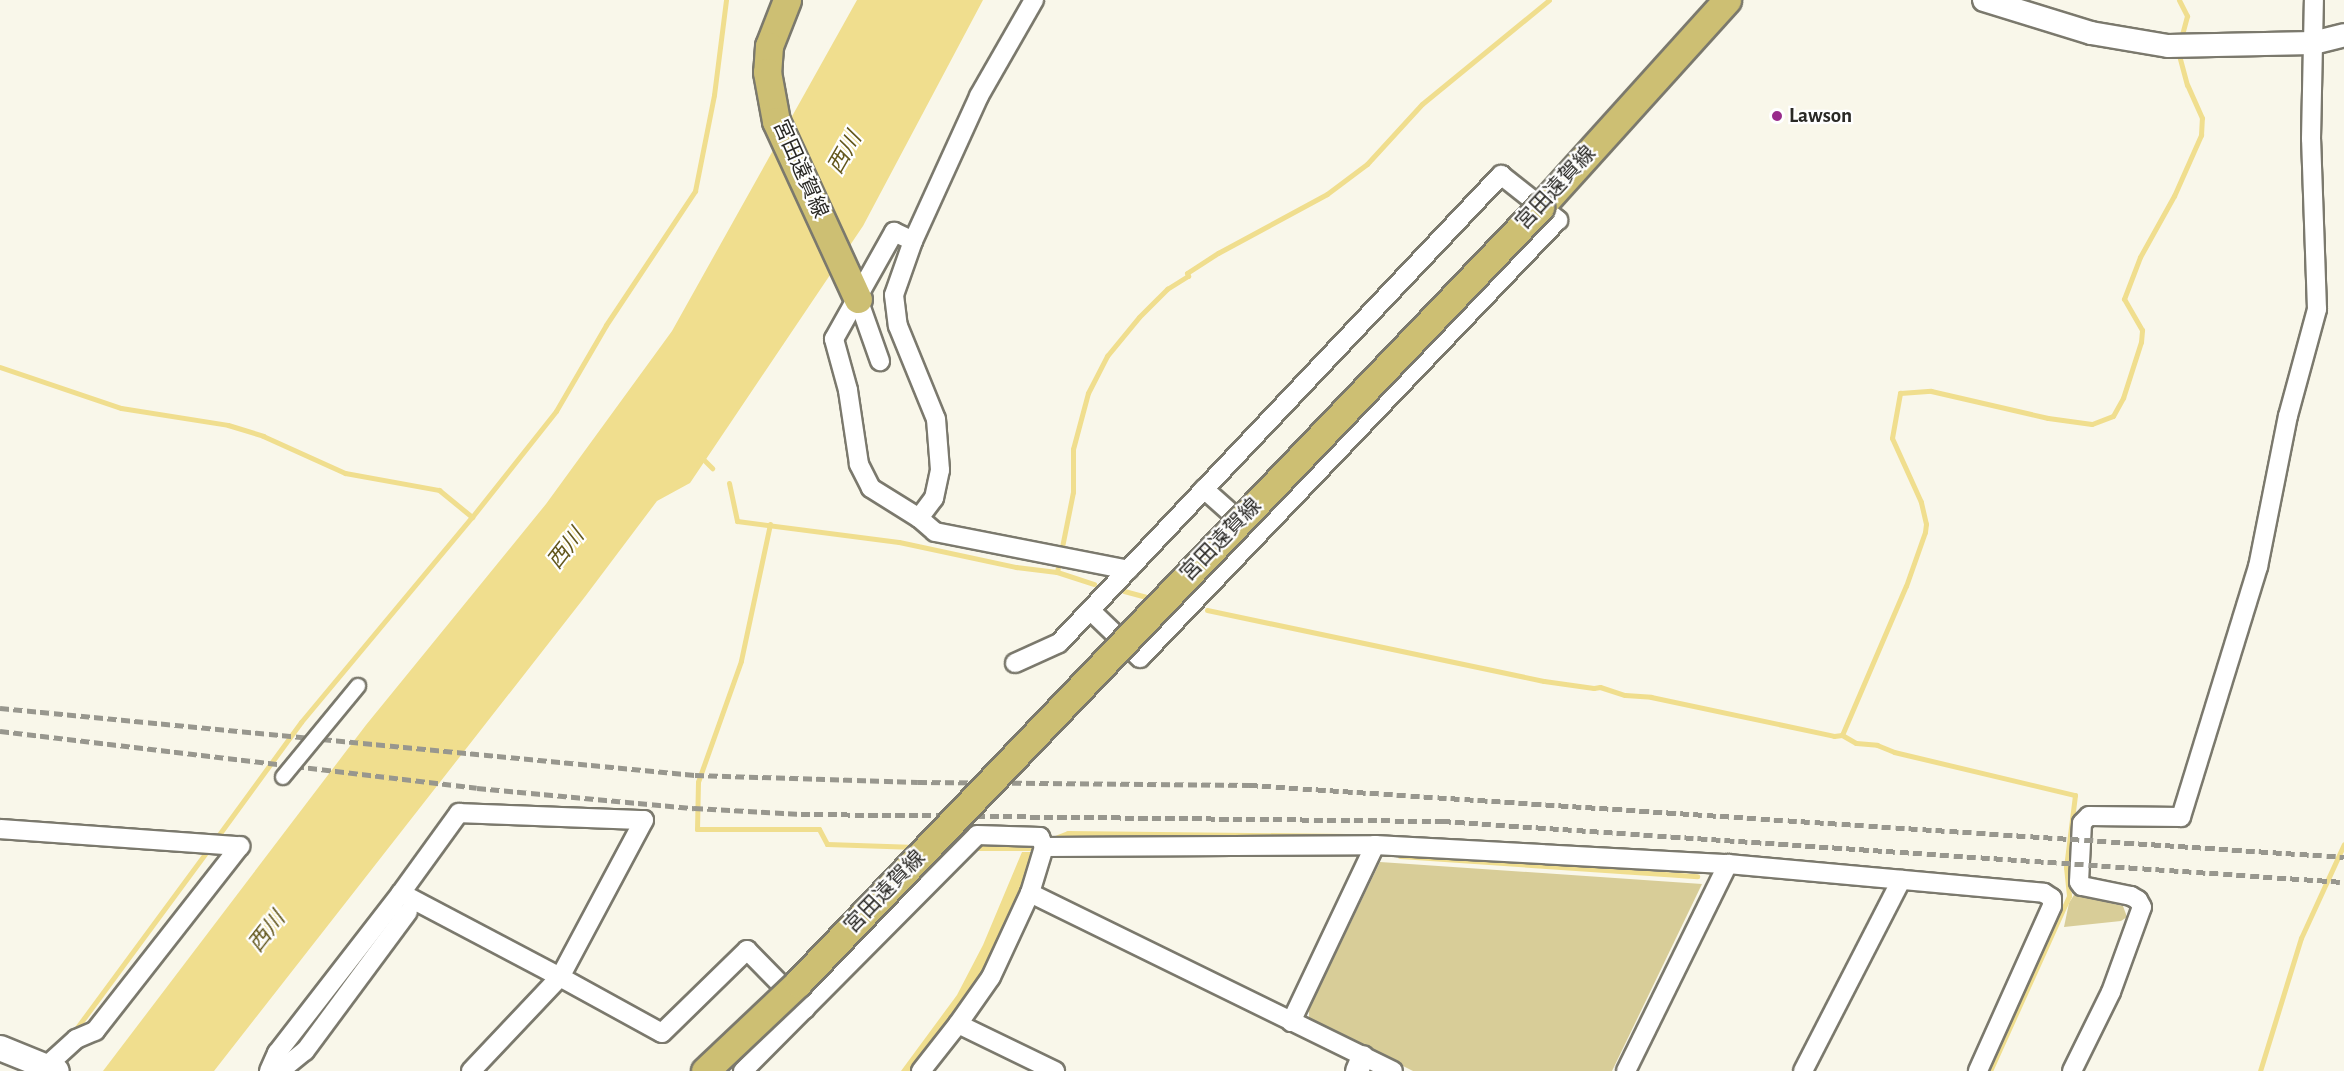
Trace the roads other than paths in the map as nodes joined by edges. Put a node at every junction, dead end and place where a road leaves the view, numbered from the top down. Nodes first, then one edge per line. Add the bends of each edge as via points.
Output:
1 (787, 0) edge
2 (1035, 0) edge
3 (1727, 0) edge
4 (1984, 0) edge
5 (2314, 0) edge
6 (2344, 35) edge
7 (2313, 44) junction
8 (1540, 207) junction
9 (913, 241) junction
10 (858, 299) junction
11 (880, 361) dead end
12 (1204, 489) junction
13 (919, 519) junction
14 (1257, 536) junction
15 (1128, 570) junction
16 (1090, 610) junction
17 (1015, 663) dead end
18 (358, 686) dead end
19 (283, 777) dead end
20 (0, 829) edge
21 (1375, 845) junction
22 (1044, 847) junction
23 (1728, 864) junction
24 (1902, 880) junction
25 (401, 893) junction
26 (1030, 893) junction
27 (408, 912) dead end
28 (560, 977) junction
29 (805, 1008) junction
30 (1291, 1022) junction
31 (958, 1024) junction
32 (0, 1048) edge
33 (1360, 1064) edge
34 (47, 1069) edge
35 (269, 1071) edge
36 (280, 1071) edge
37 (471, 1071) edge
38 (705, 1071) edge
39 (742, 1071) edge
40 (921, 1071) edge
41 (1055, 1071) edge
42 (1393, 1071) edge
43 (1626, 1071) edge
44 (1803, 1071) edge
45 (1978, 1071) edge
46 (2072, 1071) edge

1 - 10 main road, 宮田遠賀線 via 769,46 767,72 776,121
2 - 9 street via 979,96
3 - 8 main road, 宮田遠賀線
4 - 7 street via 2091,33 2168,46
5 - 7 street
6 - 7 street
7 - 46 street via 2311,139 2317,309 2288,416 2258,567 2181,817 2088,816 2082,823 2079,882 2082,886 2131,896 2142,907 2111,992
8 - 12 street via 1501,175
8 - 14 street via 1558,220
8 - 38 main road, 宮田遠賀線, bridge via 798,983
9 - 10 street via 894,232
9 - 13 street via 894,295 898,326 936,419 940,470 934,498
10 - 11 street
10 - 13 street via 834,339 848,390 859,464 871,488
12 - 14 street
12 - 15 street
13 - 15 street via 935,532
14 - 16 street via 1140,658
15 - 16 street
16 - 17 street via 1059,643
18 - 19 street, bridge
20 - 34 street via 240,846 94,1031 76,1039
21 - 22 street
21 - 23 street
21 - 30 street
22 - 26 street
22 - 29 street via 1040,837 978,835
23 - 24 street
23 - 43 street
24 - 44 street
24 - 45 street via 2044,893 2052,898 2052,906
25 - 28 street
25 - 28 street via 459,813 644,820
25 - 35 street via 277,1053
26 - 30 street
26 - 31 street via 991,976
27 - 36 street via 304,1052
28 - 29 street via 662,1033 747,950
28 - 37 street
29 - 39 street
30 - 33 street
31 - 40 street
31 - 41 street
32 - 34 main road
33 - 42 street

